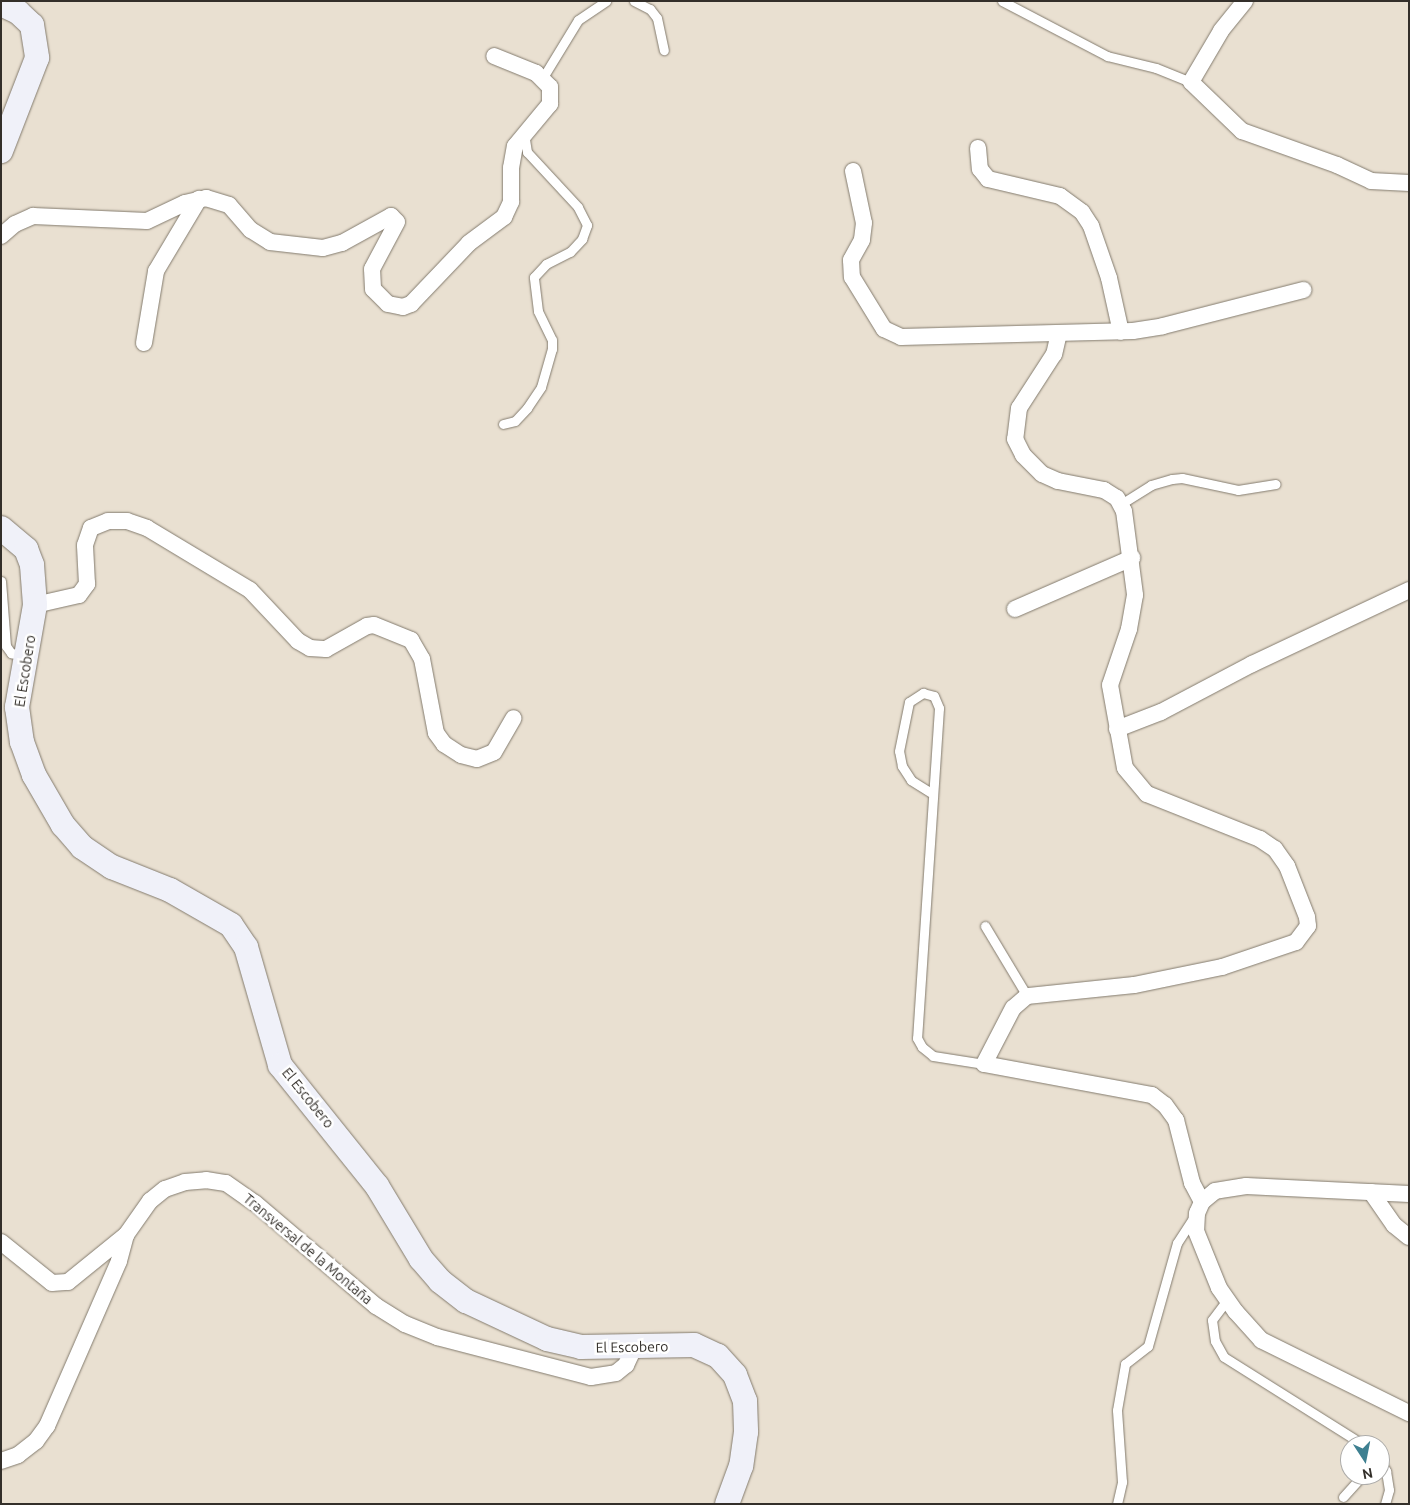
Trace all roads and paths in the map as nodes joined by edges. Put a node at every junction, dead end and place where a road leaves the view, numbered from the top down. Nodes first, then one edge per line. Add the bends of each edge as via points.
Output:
1 (606, 1) edge
2 (634, 1) edge
3 (1002, 1) edge
4 (1245, 1) edge
5 (16, 6) edge
6 (664, 50) dead end
7 (494, 56) dead end
8 (542, 79) junction
9 (1191, 82) junction
10 (524, 133) junction
11 (978, 148) dead end
12 (1, 151) edge
13 (852, 171) dead end
14 (1409, 183) edge
15 (199, 199) junction
16 (1, 236) edge
17 (1303, 290) dead end
18 (1121, 332) junction
19 (1059, 333) junction
20 (144, 342) dead end
21 (503, 424) dead end
22 (1276, 484) dead end
23 (1121, 504) junction
24 (1, 528) edge
25 (1132, 558) junction
26 (1, 581) edge
27 (1409, 590) edge
28 (35, 605) junction
29 (1015, 609) dead end
30 (27, 657) junction
31 (514, 718) dead end
32 (1116, 729) junction
33 (933, 794) junction
34 (985, 926) dead end
35 (1027, 996) junction
36 (984, 1064) junction
37 (1371, 1192) junction
38 (1409, 1194) edge
39 (1199, 1207) junction
40 (126, 1235) junction
41 (1409, 1237) edge
42 (1, 1242) edge
43 (1227, 1300) junction
44 (634, 1348) junction
45 (1409, 1413) edge
46 (1348, 1435) edge
47 (1, 1461) edge
48 (1354, 1485) edge
49 (1388, 1485) edge
50 (1343, 1497) dead end
51 (727, 1504) edge
52 (1117, 1504) edge
53 (1385, 1504) edge

1 - 8 lane via 578,20
2 - 6 lane via 650,9 657,18
3 - 9 lane via 1107,56 1156,68
4 - 9 street via 1221,30
5 - 12 main road via 32,25 37,58
7 - 8 street
8 - 10 street via 550,87 550,104
9 - 14 street via 1242,131 1337,165 1371,181
10 - 15 street via 515,146 510,168 511,202 504,217 446,265 417,300 403,306 388,304 378,297 371,277 372,269 397,222 394,216 378,220 334,246 282,245 258,235 223,201
10 - 21 lane via 527,152 578,207 587,225 582,238 570,252 546,264 534,277 538,311 552,340 552,349 541,387 515,421
11 - 18 street via 980,169 988,179 1060,196 1082,212 1091,226 1109,278
13 - 19 street via 864,223 862,240 851,260 851,272 889,333 908,338
15 - 16 street via 147,221 33,216 15,224
15 - 20 street via 156,271
17 - 18 street via 1163,326
18 - 19 street
19 - 23 street via 1054,354 1019,408 1014,423 1015,439 1023,455 1042,474 1058,481 1104,490
22 - 23 lane via 1238,490 1182,478 1172,479 1150,486
23 - 25 street
24 - 28 main road, El Escobero via 26,549 32,565
25 - 29 street
25 - 32 street via 1133,613 1110,685
26 - 30 lane via 6,646 11,653
27 - 32 street via 1252,664 1161,712
28 - 30 main road, El Escobero
28 - 31 street via 79,595 87,584 86,545 91,528 108,521 127,521 148,528 250,590 298,641 310,648 326,649 366,626 374,625 412,640 422,659 436,733 444,744 461,755 477,759 494,752
30 - 44 main road, El Escobero via 17,707 22,742 34,775 63,825 82,847 112,867 178,894 231,925 246,947 280,1064 347,1146 397,1215 421,1259 440,1281 466,1301 547,1339 581,1347
32 - 35 street via 1125,768 1147,794 1260,839 1275,849 1287,866 1307,917 1306,931 1296,942 1193,974 1134,985
33 - 33 lane via 939,704 934,696 923,692 909,702 899,751 902,766 911,780
33 - 36 lane via 917,1038 922,1047 934,1056
34 - 35 lane
35 - 36 street via 1013,1008
36 - 39 street via 1152,1094 1176,1120
37 - 38 street
37 - 39 street via 1246,1186 1215,1191
37 - 41 street via 1394,1226
39 - 43 street via 1196,1231 1200,1247
39 - 52 lane via 1177,1243 1148,1346 1125,1364 1117,1410 1122,1482
40 - 42 street via 68,1282 52,1284
40 - 44 street, Transversal de la Montaña via 150,1201 165,1189 206,1180 226,1183 255,1203 376,1306 405,1324 438,1338 591,1378 616,1373 626,1365
40 - 47 street, Transversal de la Montaña via 119,1261 48,1426 18,1454
43 - 45 street via 1261,1340
43 - 46 lane via 1212,1320 1215,1341 1224,1357
44 - 51 main road, El Escobero via 694,1345 718,1356 735,1375 745,1401 746,1432 741,1466
48 - 50 lane
49 - 53 lane

